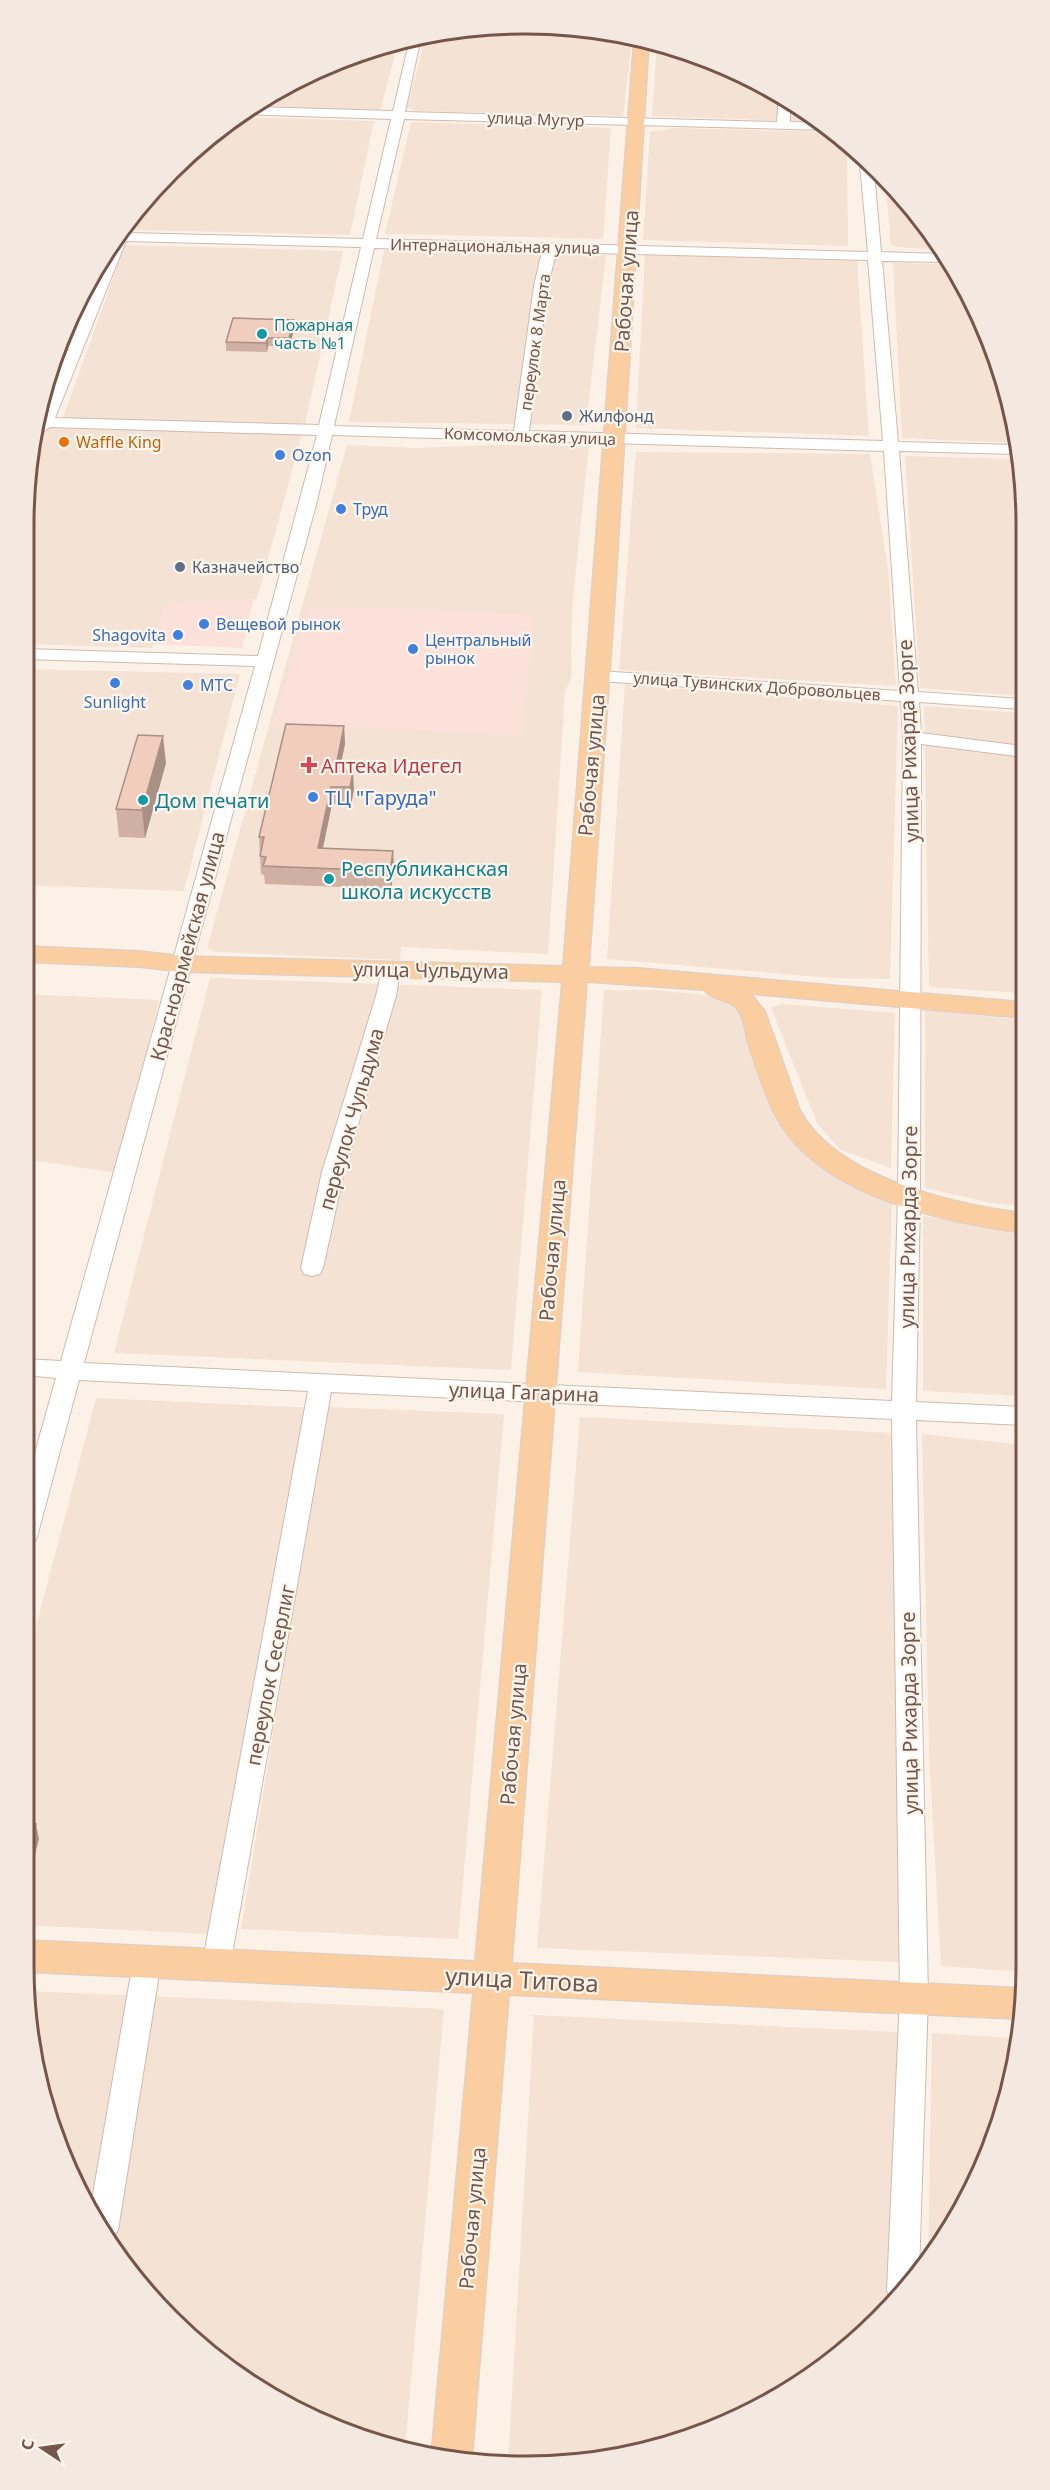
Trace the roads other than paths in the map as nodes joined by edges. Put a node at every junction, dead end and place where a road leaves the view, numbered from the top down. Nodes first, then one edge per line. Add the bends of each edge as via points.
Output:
1 (414, 47) edge
2 (641, 48) edge
3 (784, 108) edge
4 (261, 111) edge
5 (397, 115) junction
6 (637, 122) junction
7 (783, 126) junction
8 (811, 127) edge
9 (868, 174) edge
10 (130, 234) edge
11 (367, 243) junction
12 (550, 248) junction
13 (628, 249) junction
14 (874, 256) junction
15 (937, 258) edge
16 (80, 319) edge
17 (50, 403) edge
18 (45, 425) edge
19 (326, 430) junction
20 (521, 436) junction
21 (613, 439) junction
22 (889, 447) junction
23 (1009, 450) edge
24 (34, 654) edge
25 (265, 661) junction
26 (599, 676) junction
27 (910, 696) junction
28 (1016, 704) edge
29 (912, 738) junction
30 (1016, 751) edge
31 (34, 954) edge
32 (182, 964) junction
33 (34, 966) edge
34 (390, 970) junction
35 (574, 974) junction
36 (679, 979) junction
37 (774, 989) junction
38 (910, 1000) junction
39 (750, 1006) junction
40 (1016, 1009) edge
41 (909, 1198) junction
42 (1016, 1222) edge
43 (312, 1268) dead end
44 (34, 1368) edge
45 (70, 1370) junction
46 (321, 1384) junction
47 (539, 1393) junction
48 (904, 1408) junction
49 (1016, 1415) edge
50 (34, 1501) edge
51 (34, 1956) edge
52 (147, 1962) junction
53 (216, 1966) junction
54 (492, 1978) junction
55 (914, 1996) junction
56 (1013, 2003) edge
57 (104, 2217) edge
58 (904, 2277) edge
59 (453, 2450) edge

1 - 5 street, Красноармейская улица
2 - 6 main road, Рабочая улица
3 - 7 street
4 - 5 street, улица Мугур
5 - 6 street, улица Мугур
5 - 11 street, Красноармейская улица
6 - 7 street, улица Мугур
6 - 13 main road, Рабочая улица
7 - 8 street, улица Мугур
9 - 14 street, улица Рихарда Зорге
10 - 11 street, Интернациональная улица
11 - 12 street, Интернациональная улица
11 - 19 street, Красноармейская улица
12 - 13 street, Интернациональная улица
12 - 20 street, переулок 8 Марта via 541,286
13 - 14 street, Интернациональная улица
13 - 21 main road, Рабочая улица
14 - 15 street, Интернациональная улица
14 - 22 street, улица Рихарда Зорге
16 - 17 street
18 - 19 street, Комсомольская улица
19 - 20 street, Комсомольская улица
19 - 25 street, Красноармейская улица
20 - 21 street, Комсомольская улица
21 - 22 street, Комсомольская улица
21 - 26 main road, Рабочая улица
22 - 23 street, Комсомольская улица
22 - 27 street, улица Рихарда Зорге
24 - 25 street
25 - 32 street, Красноармейская улица
26 - 27 street, улица Тувинских Добровольцев
26 - 35 main road, Рабочая улица
27 - 28 street, улица Тувинских Добровольцев
27 - 29 street, улица Рихарда Зорге
29 - 30 street
29 - 38 street, улица Рихарда Зорге
31 - 32 main road, улица Чульдума
32 - 33 main road, улица Чульдума via 137,970
32 - 34 main road, улица Чульдума
32 - 45 street, Красноармейская улица
34 - 35 main road, улица Чульдума
34 - 43 street, переулок Чульдума via 387,996 333,1172
35 - 36 main road, улица Чульдума
35 - 47 main road, Рабочая улица
36 - 37 main road, улица Чульдума
36 - 39 main road, улица Чульдума via 723,991
37 - 38 main road, улица Чульдума
37 - 39 main road via 761,994
38 - 40 main road, улица Чульдума
38 - 41 street, улица Рихарда Зорге
39 - 41 main road via 766,1060 795,1126 817,1148 855,1173
41 - 42 main road via 951,1212
41 - 48 street, улица Рихарда Зорге
44 - 45 street, улица Гагарина
45 - 46 street, улица Гагарина
45 - 50 street, Красноармейская улица
46 - 47 street, улица Гагарина
46 - 53 street, переулок Сесерлиг
47 - 48 street, улица Гагарина
47 - 54 main road, Рабочая улица
48 - 49 street, улица Гагарина
48 - 55 street, улица Рихарда Зорге
51 - 52 main road, улица Титова
52 - 53 main road, улица Титова
52 - 57 street
53 - 54 main road, улица Титова
54 - 55 main road, улица Титова
54 - 59 main road, Рабочая улица
55 - 56 main road, улица Титова
55 - 58 street, улица Рихарда Зорге

